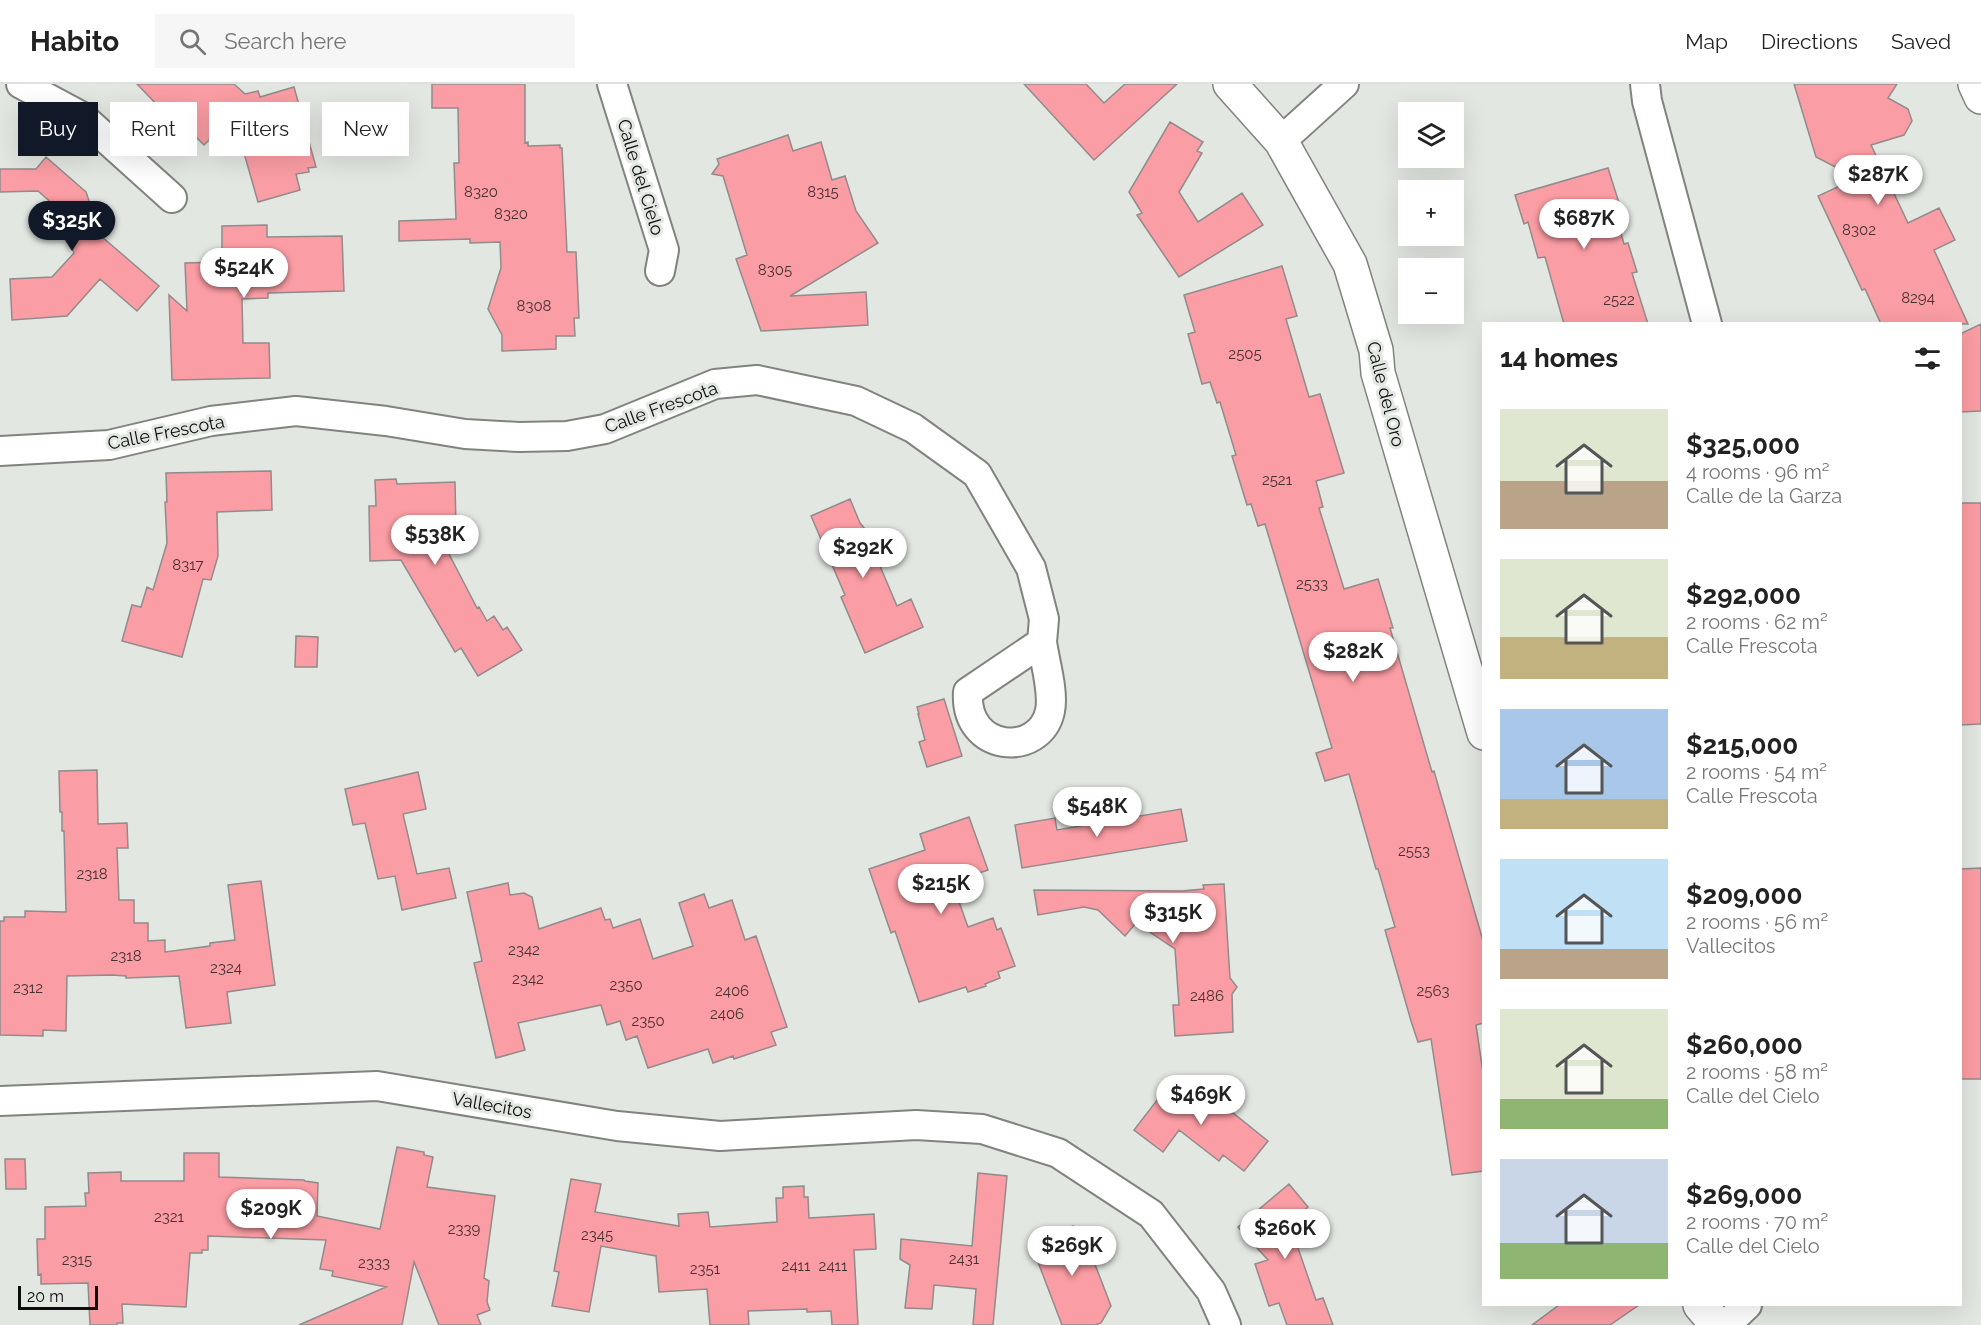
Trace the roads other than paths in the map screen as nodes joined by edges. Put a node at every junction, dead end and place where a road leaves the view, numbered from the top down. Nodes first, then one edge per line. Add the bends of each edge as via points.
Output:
1 (21, 84) edge
2 (612, 84) edge
3 (1230, 84) edge
4 (1344, 84) edge
5 (1645, 84) edge
6 (1975, 84) edge
7 (1981, 97) edge
8 (1281, 141) junction
9 (172, 198) dead end
10 (660, 271) dead end
11 (1706, 322) edge
12 (0, 451) edge
13 (1042, 642) dead end
14 (1482, 726) edge
15 (0, 1101) edge
16 (1701, 1306) edge
17 (1746, 1306) edge
18 (1226, 1325) edge
19 (1717, 1325) edge
20 (1726, 1325) edge

1 - 9 street via 81,116
2 - 10 street, Calle del Cielo via 664,250
3 - 8 street, Calle del Oro
4 - 8 street
5 - 11 street
6 - 7 street
8 - 14 street, Calle del Oro via 1350,264 1376,350 1378,373
12 - 13 street, Calle Frescota via 109,445 211,421 296,411 386,420 465,434 567,436 605,429 715,384 757,380 856,401 913,428 977,474 1031,568 1044,619
15 - 18 street, Vallecitos via 377,1086 617,1126 720,1136 916,1125 982,1129 1058,1153 1151,1214 1211,1291
16 - 19 street
17 - 20 street

